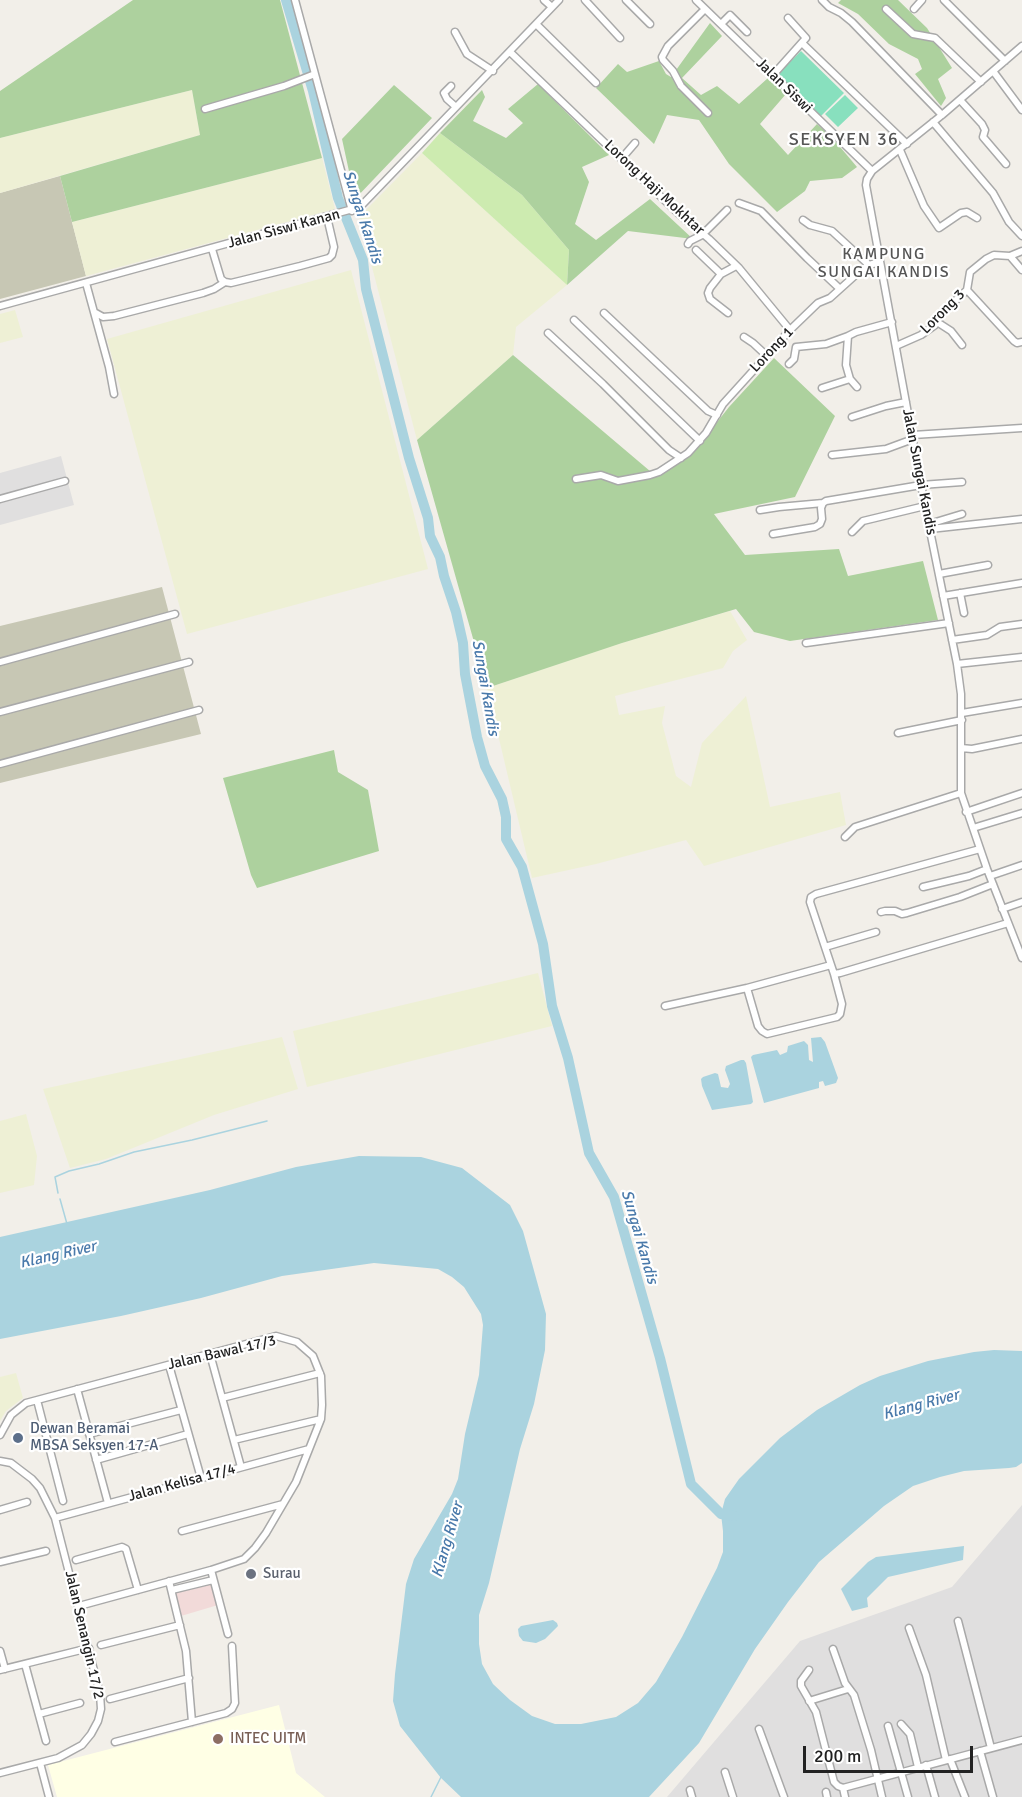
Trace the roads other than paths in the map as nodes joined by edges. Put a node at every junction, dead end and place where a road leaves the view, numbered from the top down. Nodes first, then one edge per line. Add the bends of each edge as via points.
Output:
1 (295, 0) edge
2 (544, 0) edge
3 (559, 0) edge
4 (585, 0) edge
5 (626, 0) edge
6 (696, 0) edge
7 (822, 0) edge
8 (922, 0) edge
9 (944, 0) edge
10 (552, 7) junction
11 (705, 9) junction
12 (886, 9) dead end
13 (914, 9) dead end
14 (788, 18) dead end
15 (536, 24) junction
16 (650, 24) dead end
17 (722, 24) junction
18 (455, 32) dead end
19 (747, 32) dead end
20 (620, 38) dead end
21 (802, 43) junction
22 (1022, 46) edge
23 (510, 52) junction
24 (1005, 61) junction
25 (492, 71) junction
26 (993, 71) junction
27 (314, 75) junction
28 (773, 75) junction
29 (981, 82) junction
30 (596, 83) dead end
31 (451, 86) dead end
32 (960, 100) junction
33 (456, 107) junction
34 (205, 109) dead end
35 (1022, 110) edge
36 (708, 113) dead end
37 (942, 115) junction
38 (933, 122) junction
39 (635, 144) dead end
40 (907, 144) junction
41 (900, 150) junction
42 (622, 158) junction
43 (1006, 164) dead end
44 (872, 171) junction
45 (739, 203) dead end
46 (728, 210) dead end
47 (351, 211) junction
48 (327, 218) junction
49 (977, 218) dead end
50 (803, 220) dead end
51 (702, 235) junction
52 (1022, 236) edge
53 (688, 244) dead end
54 (212, 249) junction
55 (696, 250) dead end
56 (1022, 251) edge
57 (1010, 256) junction
58 (880, 262) junction
59 (869, 265) junction
60 (736, 266) junction
61 (1022, 270) edge
62 (721, 274) junction
63 (225, 282) junction
64 (86, 283) junction
65 (840, 289) junction
66 (968, 290) junction
67 (0, 306) edge
68 (94, 312) junction
69 (604, 313) dead end
70 (728, 313) dead end
71 (574, 320) dead end
72 (938, 321) junction
73 (892, 322) junction
74 (790, 330) junction
75 (548, 333) dead end
76 (848, 336) junction
77 (744, 337) dead end
78 (1022, 342) edge
79 (962, 345) dead end
80 (896, 346) junction
81 (767, 356) junction
82 (789, 364) dead end
83 (850, 379) junction
84 (857, 387) dead end
85 (822, 388) dead end
86 (114, 394) dead end
87 (906, 402) junction
88 (717, 415) junction
89 (852, 417) dead end
90 (1022, 428) edge
91 (913, 437) junction
92 (699, 441) junction
93 (832, 455) dead end
94 (681, 458) junction
95 (576, 479) dead end
96 (65, 481) dead end
97 (962, 482) dead end
98 (921, 485) junction
99 (0, 499) edge
100 (823, 503) junction
101 (925, 506) junction
102 (760, 510) dead end
103 (962, 514) dead end
104 (1022, 519) edge
105 (929, 527) junction
106 (852, 532) dead end
107 (773, 534) dead end
108 (988, 565) dead end
109 (939, 574) junction
110 (1022, 583) edge
111 (960, 593) junction
112 (943, 596) junction
113 (964, 613) dead end
114 (175, 614) dead end
115 (949, 623) junction
116 (1022, 624) edge
117 (952, 640) junction
118 (806, 643) dead end
119 (1022, 657) edge
120 (0, 662) edge
121 (189, 662) dead end
122 (957, 664) junction
123 (1022, 703) edge
124 (200, 710) dead end
125 (0, 712) edge
126 (962, 716) junction
127 (898, 733) dead end
128 (1022, 739) edge
129 (961, 748) junction
130 (0, 764) edge
131 (1022, 793) edge
132 (961, 794) junction
133 (966, 812) junction
134 (1022, 813) edge
135 (973, 828) junction
136 (845, 837) dead end
137 (980, 849) junction
138 (1022, 865) edge
139 (988, 872) junction
140 (993, 884) junction
141 (923, 887) dead end
142 (1022, 902) edge
143 (1002, 909) junction
144 (881, 912) dead end
145 (1008, 923) junction
146 (876, 932) dead end
147 (825, 948) junction
148 (1022, 958) edge
149 (831, 965) junction
150 (834, 974) junction
151 (747, 988) junction
152 (665, 1006) dead end
153 (210, 1354) junction
154 (169, 1365) junction
155 (320, 1373) junction
156 (77, 1389) junction
157 (222, 1398) junction
158 (36, 1400) junction
159 (181, 1410) junction
160 (321, 1419) junction
161 (89, 1434) junction
162 (188, 1434) junction
163 (0, 1435) edge
164 (234, 1440) junction
165 (309, 1449) junction
166 (96, 1460) junction
167 (0, 1461) edge
168 (241, 1467) junction
169 (201, 1478) junction
170 (63, 1501) dead end
171 (27, 1502) dead end
172 (108, 1503) junction
173 (283, 1504) junction
174 (0, 1510) edge
175 (55, 1518) junction
176 (182, 1531) dead end
177 (46, 1551) dead end
178 (76, 1560) dead end
179 (0, 1562) edge
180 (211, 1570) junction
181 (213, 1580) junction
182 (169, 1581) junction
183 (138, 1590) junction
184 (172, 1590) junction
185 (79, 1606) junction
186 (958, 1621) dead end
187 (180, 1625) junction
188 (909, 1628) dead end
189 (228, 1634) dead end
190 (101, 1645) dead end
191 (232, 1646) dead end
192 (88, 1648) junction
193 (833, 1649) dead end
194 (0, 1652) edge
195 (25, 1664) junction
196 (2, 1670) edge
197 (809, 1670) dead end
198 (189, 1678) junction
199 (848, 1689) junction
200 (110, 1699) dead end
201 (809, 1701) junction
202 (80, 1703) dead end
203 (39, 1714) junction
204 (192, 1722) junction
205 (901, 1724) dead end
206 (888, 1726) dead end
207 (759, 1729) dead end
208 (1022, 1740) edge
209 (46, 1741) dead end
210 (115, 1742) dead end
211 (991, 1748) junction
212 (980, 1751) junction
213 (948, 1759) junction
214 (40, 1763) junction
215 (926, 1765) junction
216 (918, 1767) junction
217 (725, 1772) dead end
218 (901, 1772) junction
219 (0, 1773) edge
220 (877, 1778) junction
221 (843, 1788) junction
222 (49, 1797) edge
223 (733, 1797) edge
224 (784, 1797) edge
225 (845, 1797) edge
226 (882, 1797) edge
227 (908, 1797) edge
228 (935, 1797) edge
229 (965, 1797) edge
230 (993, 1797) edge

1 - 27 street
2 - 10 street
3 - 10 street, Jalan Siswi Kanan
4 - 20 street
5 - 16 street
6 - 11 street, Jalan Siswi
7 - 37 street via 852,22
8 - 13 street
9 - 24 street
10 - 15 street, Jalan Siswi Kanan
11 - 17 street, Jalan Siswi
11 - 36 street via 662,57 681,86
12 - 29 street via 913,34 935,38
14 - 21 street via 806,38
15 - 23 street, Jalan Siswi Kanan
15 - 30 street
17 - 19 street via 730,15
17 - 28 street, Jalan Siswi
18 - 25 street via 467,54
21 - 28 street
21 - 40 street
22 - 24 street
23 - 25 street, Jalan Siswi Kanan
23 - 42 street, Lorong Haji Mokhtar
24 - 26 street
25 - 33 street, Jalan Siswi Kanan
26 - 29 street
26 - 35 street
27 - 34 street
27 - 47 street
28 - 44 street, Jalan Siswi
29 - 32 street
31 - 33 street via 444,93
32 - 37 street
32 - 43 street via 982,124 983,137
33 - 47 street, Jalan Siswi Kanan via 360,207
37 - 38 street
38 - 40 street
38 - 52 street via 993,193
39 - 42 street
40 - 41 street
41 - 44 street
41 - 49 street via 924,206 939,228 961,213
42 - 51 street, Lorong Haji Mokhtar
44 - 58 street, Jalan Sungai Kandis via 867,179 867,197
45 - 65 street via 762,211
46 - 51 street
47 - 48 street, Jalan Siswi Kanan
48 - 54 street, Jalan Siswi Kanan
48 - 63 street via 334,247 329,258
50 - 59 street via 832,231
51 - 53 street
51 - 60 street, Lorong Haji Mokhtar
54 - 63 street
54 - 64 street, Jalan Siswi Kanan
55 - 62 street
56 - 57 street, Lorong 3
57 - 61 street
57 - 66 street, Lorong 3 via 994,255 977,264 970,272
58 - 59 street, Lorong 1
58 - 73 street, Jalan Sungai Kandis
59 - 65 street, Lorong 1
60 - 62 street
60 - 74 street, Lorong Haji Mokhtar
62 - 70 street via 708,293
63 - 68 street via 203,293 114,316 103,317
64 - 67 street, Jalan Siswi Kanan
64 - 68 street
65 - 74 street, Lorong 1 via 818,303
66 - 72 street, Lorong 3
66 - 78 street via 1014,341
68 - 86 street
69 - 88 street via 708,411
71 - 92 street
72 - 79 street
72 - 80 street, Lorong 3 via 921,335
73 - 76 street
73 - 80 street, Jalan Sungai Kandis
74 - 81 street, Lorong 1
75 - 94 street
76 - 82 street via 826,344 796,347
76 - 83 street via 846,365
77 - 81 street
80 - 87 street, Jalan Sungai Kandis
81 - 88 street, Lorong 1
83 - 84 street
83 - 85 street
87 - 89 street
87 - 91 street, Jalan Sungai Kandis
88 - 92 street, Lorong 1
90 - 91 street
91 - 93 street via 886,449
91 - 98 street, Jalan Sungai Kandis
92 - 94 street, Lorong 1
94 - 95 street, Lorong 1 via 650,475 618,481 601,475
96 - 99 street
97 - 98 street
98 - 100 street
98 - 101 street, Jalan Sungai Kandis
100 - 102 street
100 - 107 street via 820,524
101 - 105 street, Jalan Sungai Kandis
101 - 106 street via 863,521
103 - 105 street
104 - 105 street
105 - 109 street, Jalan Sungai Kandis
108 - 109 street
109 - 112 street, Jalan Sungai Kandis
110 - 111 street
111 - 112 street
111 - 113 street
112 - 115 street, Jalan Sungai Kandis
114 - 120 street
115 - 117 street, Jalan Sungai Kandis
115 - 118 street
116 - 117 street
117 - 122 street, Jalan Sungai Kandis
119 - 122 street
121 - 125 street
122 - 126 street, Jalan Sungai Kandis
123 - 126 street
124 - 130 street
126 - 127 street
126 - 129 street, Jalan Sungai Kandis
128 - 129 street
129 - 132 street, Jalan Sungai Kandis
131 - 133 street
132 - 133 street, Jalan Sungai Kandis
132 - 136 street via 855,827
133 - 135 street, Jalan Sungai Kandis
134 - 135 street
135 - 137 street, Jalan Sungai Kandis
137 - 139 street, Jalan Sungai Kandis
137 - 147 street via 811,897
138 - 139 street
139 - 140 street, Jalan Sungai Kandis
139 - 141 street
140 - 143 street, Jalan Sungai Kandis
140 - 144 street via 907,913
142 - 143 street
143 - 145 street, Jalan Sungai Kandis
145 - 148 street, Jalan Sungai Kandis
145 - 150 street
146 - 147 street
147 - 149 street
149 - 150 street
149 - 151 street
150 - 151 street via 842,1004 837,1017 767,1034 758,1026
151 - 152 street
153 - 154 street, Jalan Bawal 17/3
153 - 155 street, Jalan Bawal 17/3 via 276,1336 297,1342 313,1356
153 - 157 street
154 - 156 street, Jalan Bawal 17/3
154 - 159 street
155 - 157 street
155 - 160 street, Jalan Bawal 17/3
156 - 158 street, Jalan Bawal 17/3
156 - 161 street
157 - 164 street
158 - 163 street, Jalan Bawal 17/3 via 11,1415
158 - 170 street
159 - 161 street
159 - 162 street
160 - 164 street
160 - 165 street, Jalan Bawal 17/3
161 - 166 street
162 - 166 street
162 - 169 street
164 - 168 street
165 - 168 street, Jalan Kelisa 17/4
165 - 173 street, Jalan Bawal 17/3
166 - 172 street
167 - 175 street, Jalan Senangin 17/2 via 11,1463 32,1479
168 - 169 street, Jalan Kelisa 17/4
169 - 172 street, Jalan Kelisa 17/4
171 - 174 street
172 - 175 street, Jalan Kelisa 17/4
173 - 176 street
173 - 180 street, Jalan Bawal 17/3 via 244,1559
175 - 185 street, Jalan Senangin 17/2
177 - 179 street
178 - 183 street via 123,1547
180 - 181 street
180 - 182 street, Jalan Bawal 17/3
181 - 184 street
181 - 189 street
182 - 183 street, Jalan Bawal 17/3
182 - 184 street
183 - 185 street, Jalan Bawal 17/3
184 - 187 street
185 - 192 street, Jalan Senangin 17/2
186 - 211 street
187 - 190 street
187 - 198 street
188 - 213 street
191 - 204 street via 232,1709
192 - 195 street
192 - 214 street, Jalan Senangin 17/2 via 100,1694 98,1721 82,1745
193 - 199 street
194 - 196 street
195 - 196 street
195 - 203 street
197 - 201 street via 801,1682
198 - 200 street
198 - 204 street
199 - 201 street
199 - 220 street via 854,1695
201 - 221 street via 816,1712 834,1782
202 - 203 street
203 - 209 street
204 - 210 street
205 - 216 street via 910,1734
206 - 218 street
207 - 224 street
208 - 211 street
211 - 212 street
212 - 213 street
212 - 230 street
213 - 215 street
213 - 229 street
214 - 219 street, Jalan Senangin 17/2
214 - 222 street
215 - 216 street
215 - 228 street
216 - 218 street
217 - 223 street
218 - 220 street
218 - 227 street
220 - 221 street
220 - 226 street
221 - 225 street

